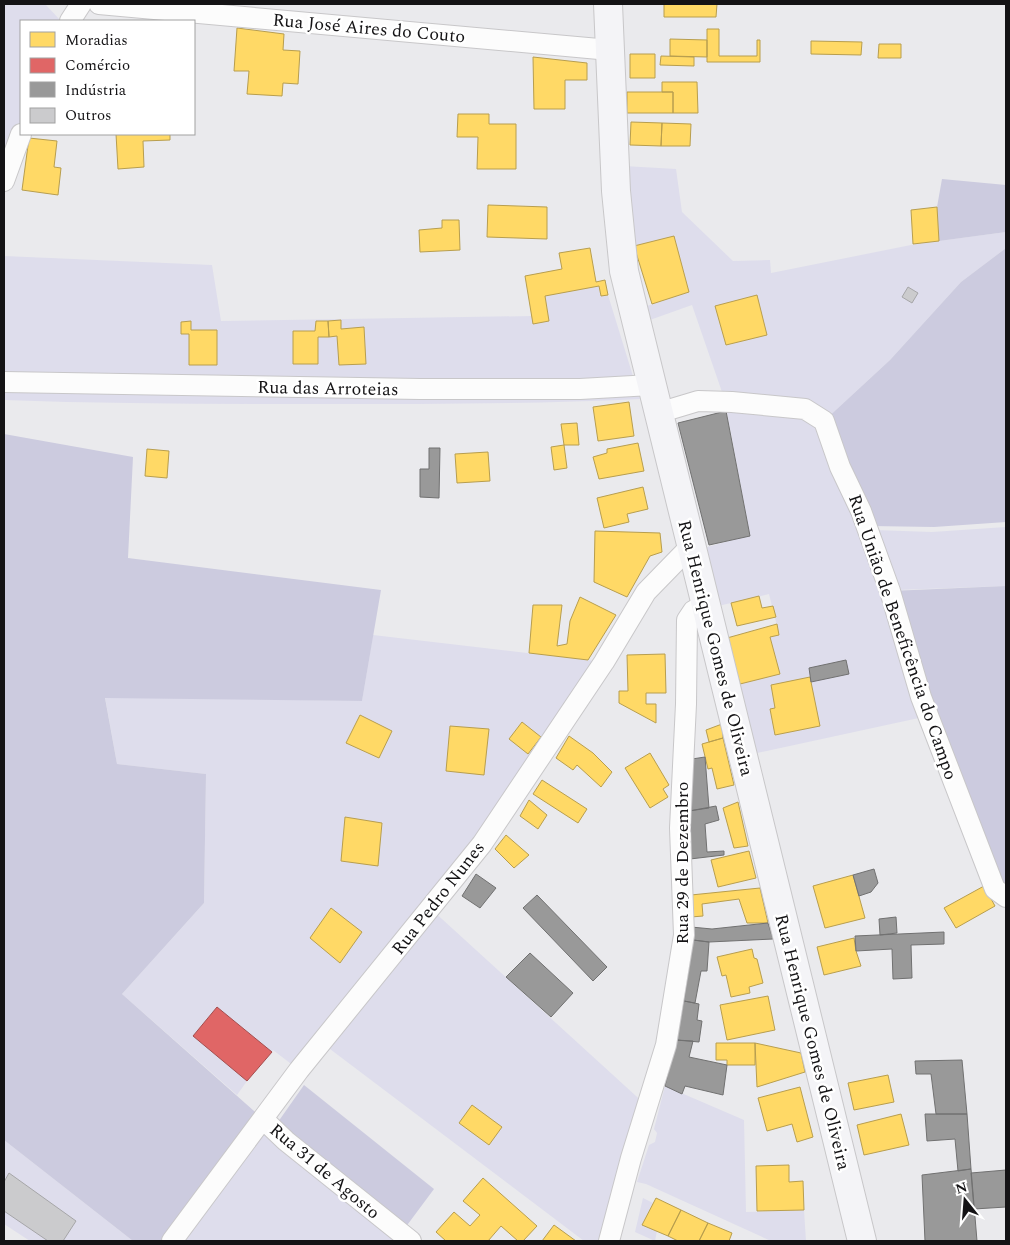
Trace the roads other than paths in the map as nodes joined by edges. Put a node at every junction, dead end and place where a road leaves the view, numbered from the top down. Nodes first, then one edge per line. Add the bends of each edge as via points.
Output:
1 (81, 4) edge
2 (99, 4) edge
3 (608, 4) edge
4 (71, 20) edge
5 (610, 50) junction
6 (20, 127) edge
7 (4, 134) edge
8 (21, 135) edge
9 (4, 181) edge
10 (4, 382) edge
11 (652, 385) junction
12 (658, 412) junction
13 (691, 547) junction
14 (705, 604) junction
15 (1006, 896) edge
16 (263, 1119) junction
17 (172, 1241) edge
18 (411, 1241) edge
19 (608, 1241) edge
20 (862, 1241) edge

1 - 4 street
2 - 5 street, Rua José Aires do Couto
3 - 5 street, Rua Henrique Gomes de Oliveira
5 - 11 street, Rua Henrique Gomes de Oliveira via 621,250
6 - 7 street
8 - 9 street
10 - 11 street, Rua das Arroteias via 420,389 580,389
11 - 12 street, Rua Henrique Gomes de Oliveira
12 - 13 street, Rua Henrique Gomes de Oliveira
12 - 15 street, Rua União de Beneficência do Campo via 698,401 732,402 805,409 824,421 890,590 926,709 995,889
13 - 14 street, Rua Henrique Gomes de Oliveira
13 - 16 street, Rua Pedro Nunes via 646,592 604,662 482,844
14 - 19 street, Rua 29 de Dezembro via 693,611 687,620 680,828 683,944 666,1045
14 - 20 street, Rua Henrique Gomes de Oliveira
16 - 17 street, Rua Pedro Nunes
16 - 18 street, Rua 31 de Agosto

